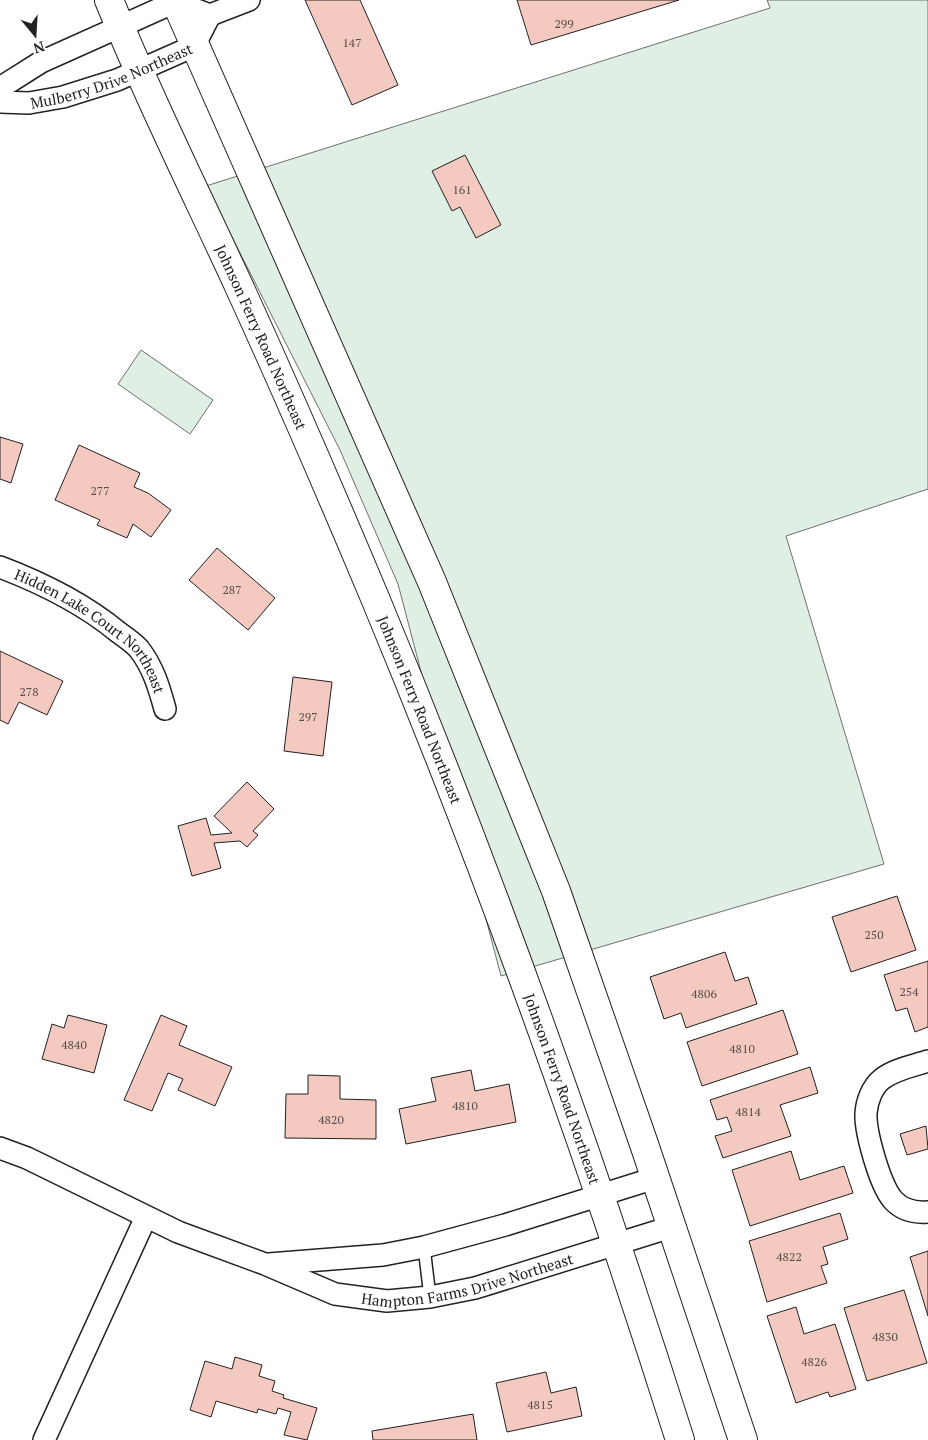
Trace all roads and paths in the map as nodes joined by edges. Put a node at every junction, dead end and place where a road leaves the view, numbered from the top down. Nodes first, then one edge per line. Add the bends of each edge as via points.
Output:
1 (109, 0) edge
2 (249, 0) edge
3 (175, 1) edge
4 (210, 15) junction
5 (120, 27) junction
6 (194, 46) junction
7 (137, 71) junction
8 (0, 88) edge
9 (0, 102) edge
10 (0, 567) edge
11 (165, 709) dead end
12 (928, 1062) edge
13 (0, 1148) edge
14 (655, 1178) junction
15 (602, 1195) junction
16 (928, 1212) edge
17 (146, 1217) junction
18 (671, 1226) junction
19 (618, 1243) junction
20 (424, 1247) junction
21 (265, 1264) junction
22 (430, 1297) junction
23 (44, 1440) edge
24 (680, 1440) edge
25 (743, 1440) edge

1 - 5 main road, Johnson Ferry Road Northeast
2 - 4 street
3 - 4 street
3 - 5 street, Mulberry Drive Northeast
3 - 6 main road
4 - 6 street, Mulberry Drive Northeast
5 - 7 main road, Johnson Ferry Road Northeast
5 - 8 street, Mulberry Drive Northeast via 42,62
6 - 7 street, Mulberry Drive Northeast
6 - 14 main road via 432,582 556,891
7 - 9 street, Mulberry Drive Northeast via 63,97 29,103
7 - 15 main road, Johnson Ferry Road Northeast via 238,284 376,600 498,910
10 - 11 street, Hidden Lake Court Northeast via 78,603 138,648 157,679
12 - 16 street via 898,1070 881,1080 871,1093 866,1113 876,1160 893,1200 904,1209
13 - 17 street, Hampton Farms Drive Northeast
14 - 15 street, Hampton Farms Drive Northeast
14 - 18 main road
15 - 19 main road, Johnson Ferry Road Northeast
15 - 20 street, Hampton Farms Drive Northeast
17 - 21 street, Hampton Farms Drive Northeast
17 - 23 street
18 - 19 street, Hampton Farms Drive Northeast
18 - 25 main road
19 - 22 street, Hampton Farms Drive Northeast via 475,1288
19 - 24 main road, Johnson Ferry Road Northeast
20 - 21 street, Hampton Farms Drive Northeast via 383,1255
20 - 22 lane
21 - 22 street, Hampton Farms Drive Northeast via 336,1294 387,1301

